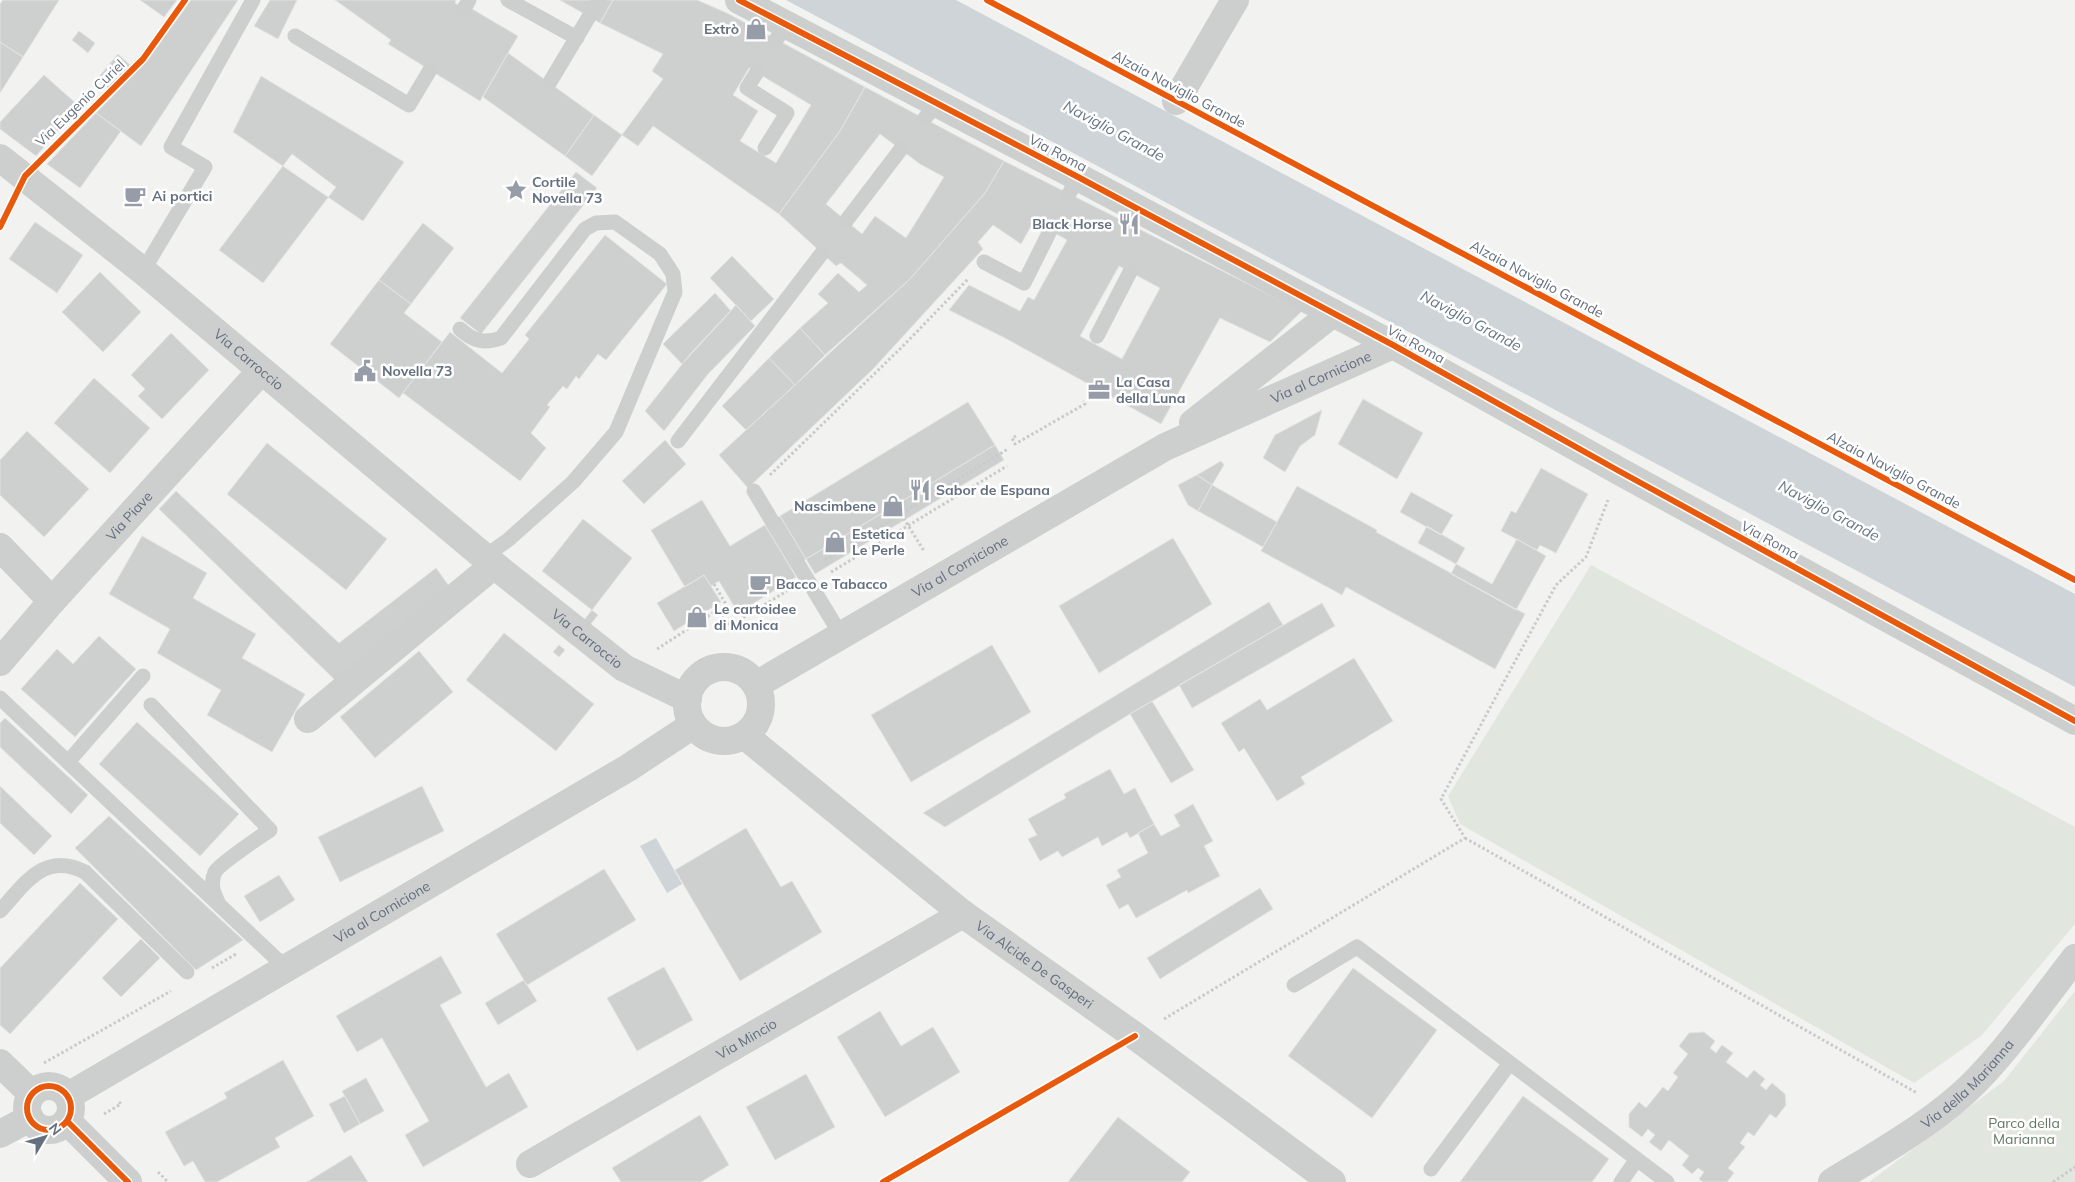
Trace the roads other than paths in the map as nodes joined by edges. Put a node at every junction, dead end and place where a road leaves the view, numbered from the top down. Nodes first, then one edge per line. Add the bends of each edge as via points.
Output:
1 (253, 0) edge
2 (508, 0) edge
3 (599, 0) edge
4 (739, 0) edge
5 (1235, 0) edge
6 (295, 36) dead end
7 (577, 38) junction
8 (430, 70) dead end
9 (757, 72) dead end
10 (550, 82) dead end
11 (1176, 101) dead end
12 (765, 148) dead end
13 (901, 149) dead end
14 (0, 158) edge
15 (846, 221) dead end
16 (1050, 231) dead end
17 (822, 253) dead end
18 (984, 262) road end
19 (143, 271) junction
20 (1130, 272) dead end
21 (1333, 313) junction
22 (460, 330) dead end
23 (1097, 336) dead end
24 (1393, 345) junction
25 (261, 371) junction
26 (678, 441) dead end
27 (1165, 446) junction
28 (754, 491) road end
29 (772, 521) dead end
30 (0, 547) edge
31 (489, 561) junction
32 (798, 564) dead end
33 (52, 601) junction
34 (840, 636) junction
35 (0, 662) edge
36 (143, 676) dead end
37 (756, 684) junction
38 (0, 698) edge
39 (688, 699) junction
40 (151, 705) dead end
41 (308, 719) dead end
42 (2075, 721) edge
43 (694, 725) junction
44 (745, 736) junction
45 (68, 762) junction
46 (220, 905) junction
47 (0, 911) edge
48 (963, 914) junction
49 (2075, 958) edge
50 (286, 968) junction
51 (187, 972) dead end
52 (1294, 985) dead end
53 (1510, 1063) junction
54 (0, 1064) edge
55 (33, 1093) junction
56 (68, 1109) junction
57 (0, 1134) edge
58 (1637, 1159) junction
59 (530, 1164) dead end
60 (1431, 1169) dead end
61 (128, 1182) edge
62 (1332, 1182) edge
63 (1621, 1182) edge
64 (1667, 1182) edge
65 (1832, 1182) edge

1 - 19 lane via 171,147 205,167
2 - 7 lane
3 - 7 lane
4 - 21 street, Via Roma via 781,32 1153,227
5 - 11 street
6 - 8 lane via 409,105
7 - 10 lane
9 - 12 lane via 747,88 787,113
13 - 15 lane
14 - 19 street, Via Carroccio
16 - 18 lane via 1024,283
17 - 26 lane
19 - 25 street, Via Carroccio
20 - 23 lane
21 - 24 street, Via Roma
21 - 27 street, Via al Cornicione
22 - 31 lane via 479,342 501,338 585,229 596,223 615,222 660,254 673,274 675,292 616,432 573,482
24 - 27 street, Via al Cornicione
24 - 42 street, Via Roma
25 - 31 street, Via Carroccio
25 - 33 street, Via Piave
27 - 34 street, Via al Cornicione
28 - 29 lane
30 - 33 street
31 - 39 street, Via Carroccio via 624,668
31 - 41 street
32 - 34 lane
33 - 35 street, Via Piave
34 - 37 street, Via al Cornicione
36 - 45 lane
37 - 39 street via 742,672 720,667 699,677
37 - 44 street via 762,703 760,716
38 - 45 lane
39 - 43 street via 687,708
40 - 46 lane via 270,830 216,870 213,893
43 - 44 street via 708,738 721,742
43 - 50 street, Via al Cornicione via 628,768
44 - 48 street, Via Alcide De Gasperi
45 - 46 lane
46 - 50 lane
47 - 51 lane via 36,871 54,866 75,866 85,872
48 - 59 street, Via Mincio
48 - 62 street, Via Alcide De Gasperi
49 - 65 street, Via della Marianna via 1974,1084 1896,1142
50 - 56 street, Via al Cornicione via 103,1076
52 - 53 lane via 1358,947
53 - 58 lane
53 - 60 lane
54 - 55 street
55 - 56 street via 44,1086 57,1087
55 - 56 street via 40,1128 47,1130 62,1126
55 - 57 street
56 - 61 street
58 - 63 lane
58 - 64 lane

